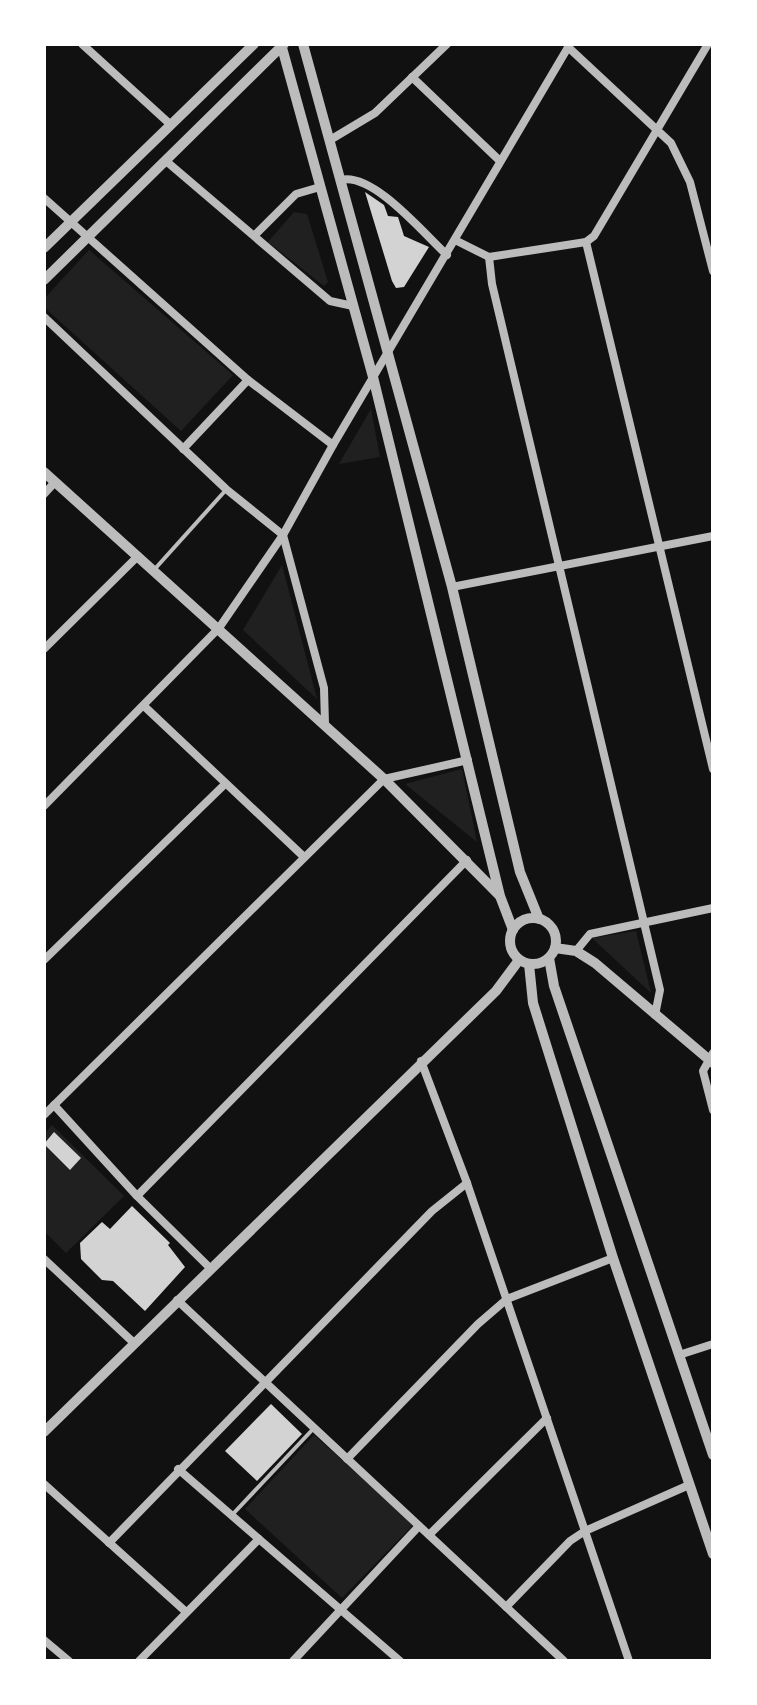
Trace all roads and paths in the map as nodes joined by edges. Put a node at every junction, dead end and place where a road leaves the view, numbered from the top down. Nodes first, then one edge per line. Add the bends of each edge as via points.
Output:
1 (82, 44) edge
2 (254, 44) edge
3 (303, 44) edge
4 (447, 44) edge
5 (708, 44) edge
6 (282, 45) edge
7 (569, 46) edge
8 (412, 77) junction
9 (171, 125) junction
10 (657, 130) junction
11 (330, 140) junction
12 (166, 161) junction
13 (500, 161) junction
14 (341, 180) junction
15 (320, 187) junction
16 (44, 198) edge
17 (73, 223) junction
18 (708, 232) edge
19 (256, 234) junction
20 (88, 237) junction
21 (455, 240) junction
22 (586, 242) junction
23 (44, 248) edge
24 (447, 255) junction
25 (489, 257) junction
26 (713, 271) edge
27 (44, 280) edge
28 (353, 306) junction
29 (44, 317) edge
30 (389, 351) junction
31 (373, 377) junction
32 (248, 380) junction
33 (333, 445) junction
34 (183, 449) junction
35 (44, 472) edge
36 (55, 482) junction
37 (226, 489) junction
38 (44, 494) edge
39 (283, 535) junction
40 (713, 536) edge
41 (659, 546) junction
42 (138, 556) junction
43 (559, 566) junction
44 (152, 572) junction
45 (452, 587) junction
46 (219, 628) junction
47 (44, 649) edge
48 (144, 706) junction
49 (325, 724) junction
50 (468, 760) junction
51 (713, 769) edge
52 (384, 779) junction
53 (224, 785) junction
54 (44, 806) edge
55 (303, 856) junction
56 (467, 860) junction
57 (500, 896) junction
58 (713, 908) edge
59 (539, 919) junction
60 (644, 920) junction
61 (513, 930) junction
62 (555, 948) junction
63 (576, 951) junction
64 (549, 958) junction
65 (44, 960) edge
66 (524, 962) junction
67 (655, 1015) junction
68 (712, 1058) edge
69 (421, 1060) junction
70 (54, 1105) junction
71 (713, 1110) edge
72 (44, 1115) edge
73 (467, 1183) junction
74 (137, 1196) junction
75 (613, 1258) junction
76 (45, 1263) edge
77 (210, 1268) junction
78 (507, 1299) junction
79 (177, 1300) junction
80 (134, 1343) junction
81 (713, 1344) edge
82 (679, 1355) junction
83 (264, 1382) junction
84 (547, 1418) junction
85 (314, 1428) junction
86 (44, 1432) edge
87 (713, 1455) edge
88 (347, 1459) junction
89 (178, 1469) junction
90 (44, 1484) edge
91 (689, 1485) junction
92 (232, 1515) junction
93 (419, 1526) junction
94 (585, 1531) junction
95 (429, 1535) junction
96 (259, 1539) junction
97 (109, 1543) junction
98 (713, 1554) edge
99 (506, 1607) junction
100 (340, 1610) junction
101 (185, 1611) junction
102 (44, 1640) edge
103 (69, 1661) edge
104 (139, 1661) edge
105 (293, 1661) edge
106 (400, 1661) edge
107 (564, 1661) edge
108 (629, 1661) edge

1 - 9 street
2 - 9 street
3 - 11 street
4 - 8 street
5 - 10 street
6 - 12 street
6 - 15 street
7 - 10 street
7 - 13 street
8 - 11 street via 367,119
8 - 13 street
9 - 17 street
10 - 18 street via 681,161
10 - 22 street
11 - 14 street
12 - 19 street
12 - 20 street
13 - 21 street
14 - 24 street via 356,179 382,195
14 - 30 street
15 - 19 street via 296,194
15 - 28 street
16 - 17 street
17 - 20 street
17 - 23 street
18 - 26 street
19 - 28 street via 330,301
20 - 27 street
20 - 32 street
21 - 24 street
21 - 25 street
22 - 25 street
22 - 41 street
24 - 30 street
25 - 43 street
28 - 31 street
29 - 34 street
30 - 31 street
30 - 45 street
31 - 33 street
31 - 50 street
32 - 33 street
32 - 34 street
33 - 39 street
34 - 37 street
35 - 36 street
36 - 38 street
36 - 42 street
37 - 39 street
37 - 44 lane
39 - 46 street
39 - 49 street via 324,688
40 - 41 street
41 - 43 street
41 - 51 street
42 - 44 street
42 - 47 street
43 - 45 street
43 - 60 street
44 - 46 street
45 - 59 street via 520,872
46 - 48 street
46 - 49 street
48 - 53 street
48 - 54 street
49 - 52 street
50 - 52 street
50 - 57 street
52 - 55 street
52 - 56 street
53 - 55 street
53 - 65 street
55 - 70 street
56 - 57 street
56 - 74 street
57 - 61 street
58 - 60 street
59 - 61 street
59 - 62 street via 555,933
60 - 63 street via 590,934
60 - 67 street via 660,990
61 - 66 street via 510,946
62 - 63 street
62 - 64 street
63 - 67 street
64 - 66 street
64 - 82 street
66 - 69 street
66 - 75 street
67 - 68 street
68 - 71 street via 703,1080
69 - 73 street
69 - 77 street
70 - 72 street
70 - 74 street
73 - 78 street
73 - 83 street via 432,1211
74 - 77 street
75 - 78 street
75 - 91 street
76 - 80 street
77 - 79 street
78 - 84 street
78 - 88 street
79 - 80 street
79 - 83 street
80 - 86 street
81 - 82 street
82 - 87 street
83 - 85 street
83 - 89 street
84 - 94 street
84 - 95 street
85 - 88 street
85 - 92 lane
88 - 93 street
89 - 92 street
89 - 97 street
90 - 97 street
91 - 94 street
91 - 98 street
92 - 96 street
93 - 95 street
93 - 100 street
94 - 99 street
94 - 108 street
95 - 99 street
96 - 100 street
96 - 101 street
97 - 101 street
99 - 107 street
100 - 105 street
100 - 106 street
101 - 104 street
102 - 103 street

